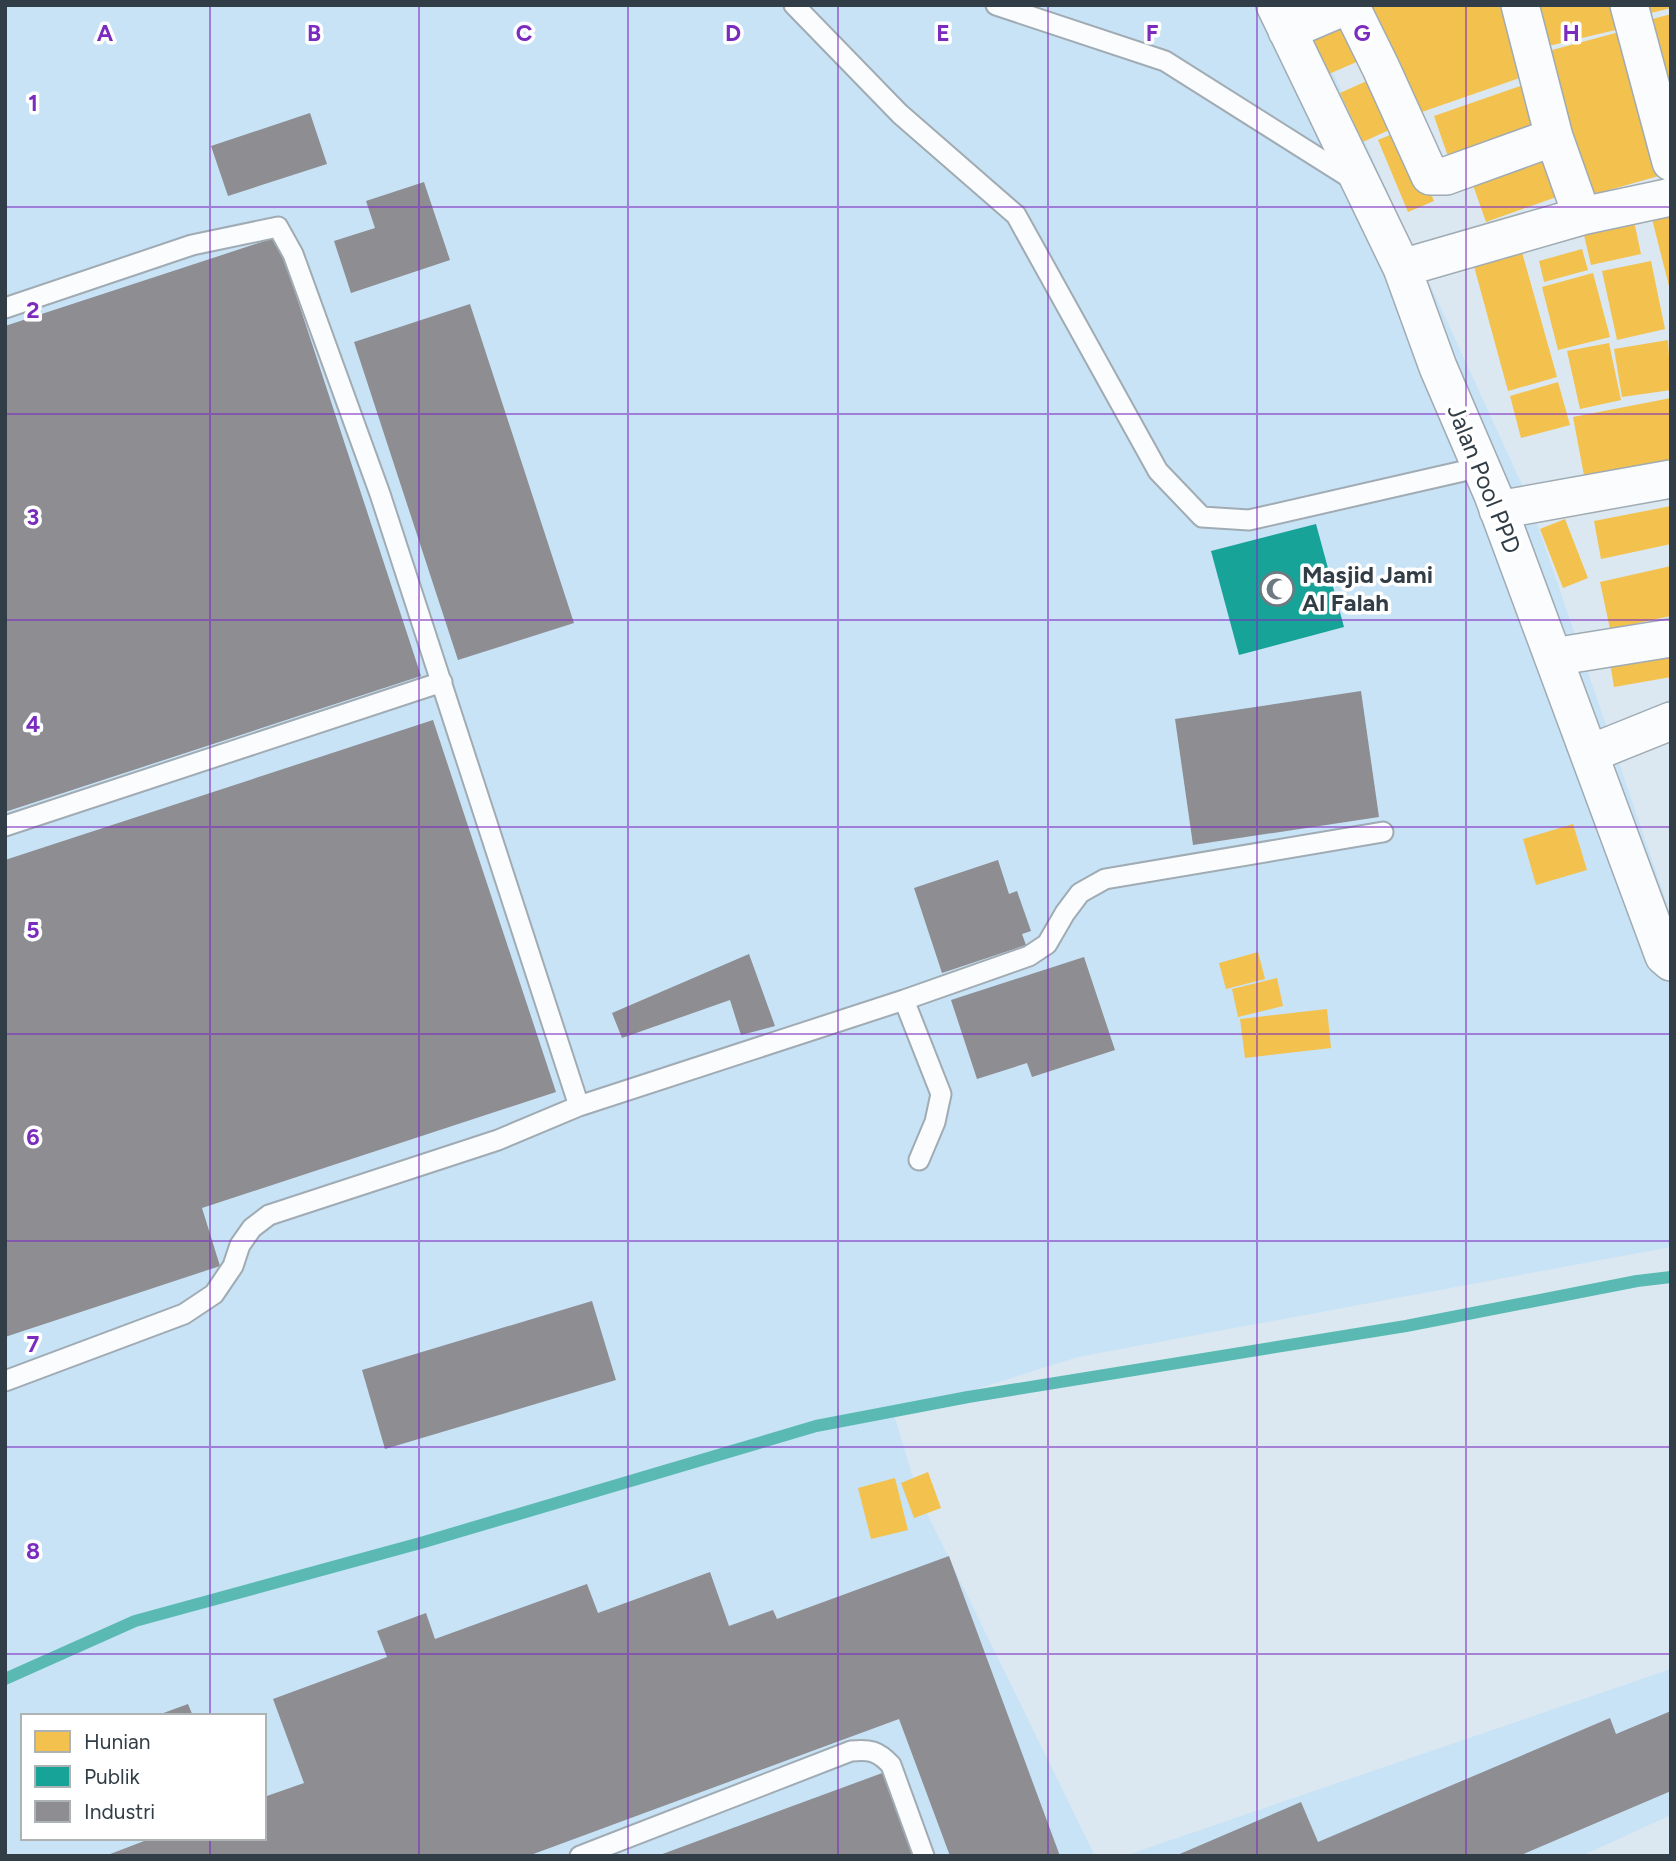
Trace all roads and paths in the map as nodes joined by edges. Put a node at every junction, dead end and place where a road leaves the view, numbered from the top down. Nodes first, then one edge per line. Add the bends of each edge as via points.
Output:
1 (794, 5) edge
2 (996, 5) edge
3 (1349, 5) edge
4 (1520, 5) edge
5 (1629, 5) edge
6 (1281, 18) edge
7 (1554, 137) junction
8 (1671, 162) edge
9 (1362, 186) junction
10 (1671, 197) edge
11 (1582, 216) junction
12 (1402, 268) junction
13 (5, 307) edge
14 (1480, 467) junction
15 (1671, 479) edge
16 (1498, 510) junction
17 (1671, 638) edge
18 (1553, 657) junction
19 (442, 682) junction
20 (1671, 721) edge
21 (1589, 754) junction
22 (5, 826) edge
23 (1383, 832) dead end
24 (1671, 962) edge
25 (904, 1000) junction
26 (579, 1105) junction
27 (919, 1160) dead end
28 (5, 1381) edge
29 (580, 1856) edge
30 (924, 1856) edge

1 - 14 lane via 900,114 1016,215 1158,471 1202,517 1249,520
2 - 9 lane via 1165,61
3 - 6 street
3 - 7 street via 1430,176 1446,176
4 - 7 street
5 - 8 street
6 - 9 street, Jalan Pool PPD
7 - 11 street
9 - 12 street, Jalan Pool PPD
10 - 11 street
11 - 12 street
12 - 14 street, Jalan Pool PPD
13 - 19 lane via 192,245 278,227 293,254 380,494
14 - 16 street, Jalan Pool PPD
15 - 16 street
16 - 18 street, Jalan Pool PPD
17 - 18 street
18 - 21 street, Jalan Pool PPD
19 - 22 lane
19 - 26 lane
20 - 21 street
21 - 24 street, Jalan Pool PPD via 1664,956
23 - 25 lane via 1105,879 1080,892 1047,944 1029,956
25 - 26 lane
25 - 27 lane via 940,1094 935,1122
26 - 28 lane via 498,1140 269,1215 240,1245 233,1266 214,1294 184,1314
29 - 30 lane via 851,1751 867,1749 880,1753 891,1765

